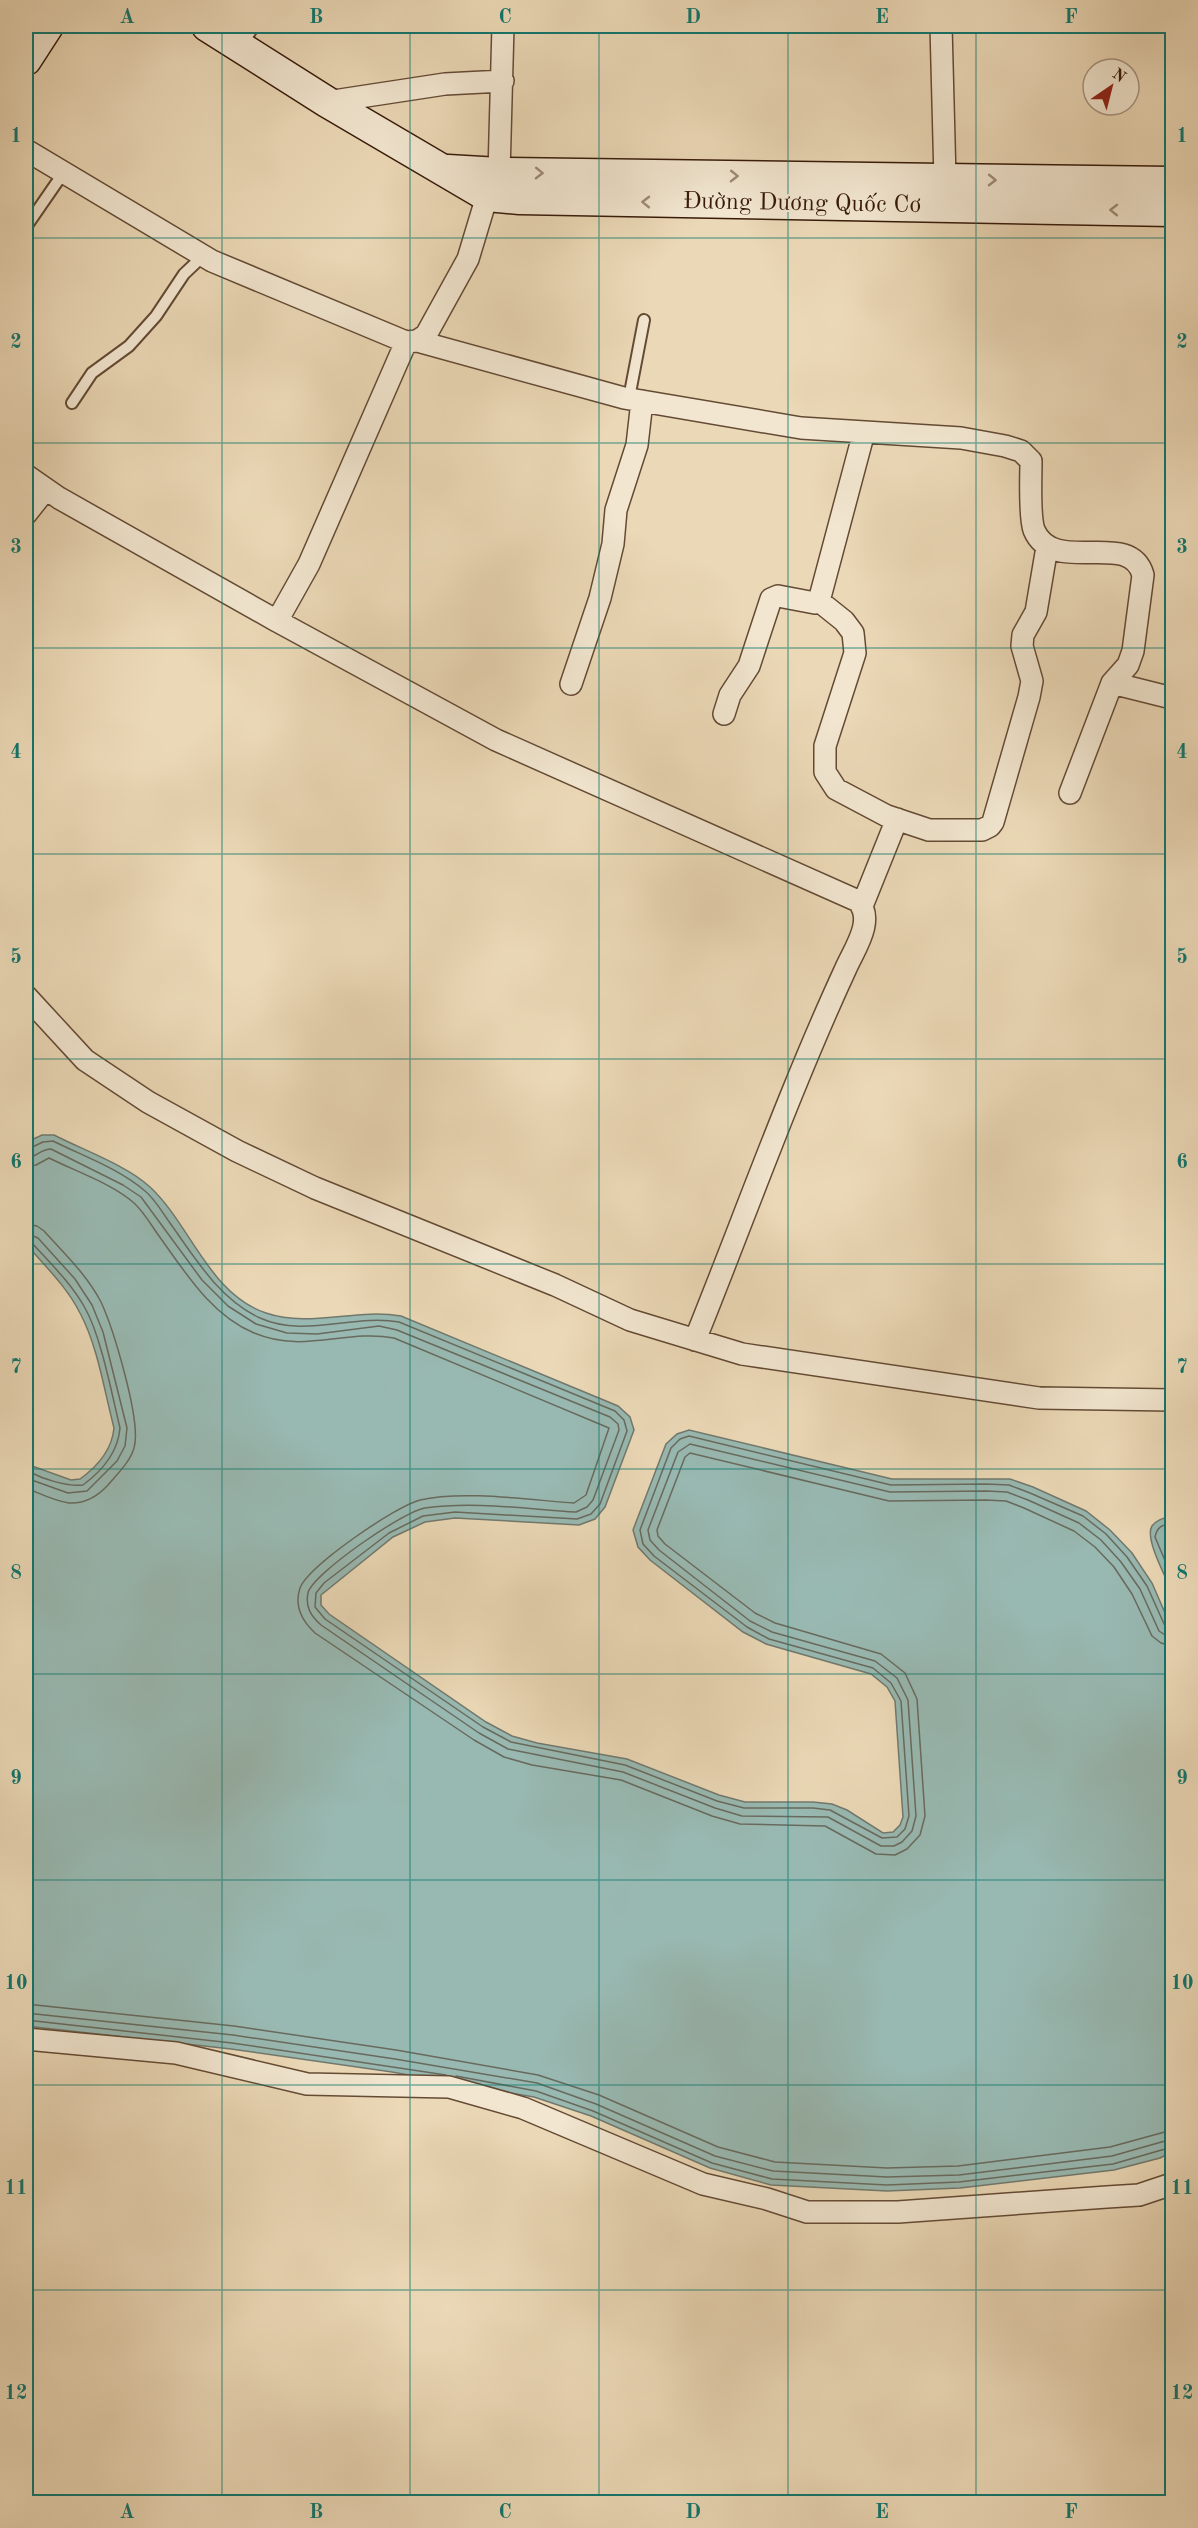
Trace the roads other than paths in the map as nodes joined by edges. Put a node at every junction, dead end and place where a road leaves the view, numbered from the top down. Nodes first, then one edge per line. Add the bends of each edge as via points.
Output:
1 (48, 26) edge
2 (207, 26) edge
3 (503, 26) edge
4 (940, 26) edge
5 (248, 36) edge
6 (26, 60) edge
7 (503, 81) junction
8 (327, 102) junction
9 (26, 150) edge
10 (64, 172) junction
11 (945, 179) junction
12 (1173, 182) edge
13 (493, 185) junction
14 (1173, 211) edge
15 (26, 227) edge
16 (203, 256) junction
17 (644, 320) dead end
18 (411, 342) junction
19 (635, 400) junction
20 (72, 403) dead end
21 (864, 432) junction
22 (26, 475) edge
23 (45, 490) junction
24 (26, 514) edge
25 (1047, 547) junction
26 (819, 601) junction
27 (280, 618) junction
28 (1112, 683) junction
29 (571, 684) dead end
30 (1173, 698) edge
31 (724, 714) dead end
32 (1070, 793) dead end
33 (897, 819) junction
34 (862, 906) junction
35 (26, 996) edge
36 (696, 1340) junction
37 (1173, 1400) edge
38 (26, 2039) edge
39 (1173, 2184) edge

1 - 6 main road
2 - 5 main road, Đường Dương Quốc Cơ
3 - 7 street
4 - 11 street
5 - 8 main road, Đường Dương Quốc Cơ
7 - 8 street via 445,84
7 - 13 street
8 - 13 main road, Đường Dương Quốc Cơ via 439,170
9 - 10 street
10 - 15 lane
10 - 16 street
11 -> 12 main road, Đường Dương Quốc Cơ
13 -> 11 main road, Đường Dương Quốc Cơ
14 -> 13 main road, Đường Dương Quốc Cơ via 532,200
13 - 18 street via 468,259 426,335
16 - 18 street
16 - 20 lane via 184,274 156,316 129,346 92,374
17 - 19 lane
18 - 19 street
18 - 27 street via 309,564
19 - 21 street via 801,428
19 - 29 street via 637,445 616,510 613,544 600,598
21 - 25 street via 961,438 1005,446 1027,455 1031,460 1034,528
21 - 26 street
22 - 23 street
23 - 24 street
23 - 27 street
25 - 28 street via 1120,554 1140,567 1143,575 1133,651 1128,665
25 - 33 street via 1036,612 1023,635 1022,646 1032,681 1029,697 992,824 982,830 954,832 929,830
26 - 31 street via 778,596 771,599 749,666 730,695
26 - 33 street via 853,633 855,652 825,746 825,772 836,789
27 - 34 street via 496,740
28 - 30 street
28 - 32 street
33 - 34 street
34 - 36 street via 866,914 863,930 826,1012
35 - 36 street via 86,1060 148,1102 237,1151 315,1188 522,1271 630,1320
36 - 37 street via 742,1354 1039,1398
38 - 39 street via 176,2052 307,2084 448,2087 522,2108 703,2184 807,2212 898,2212 1107,2198 1139,2195

